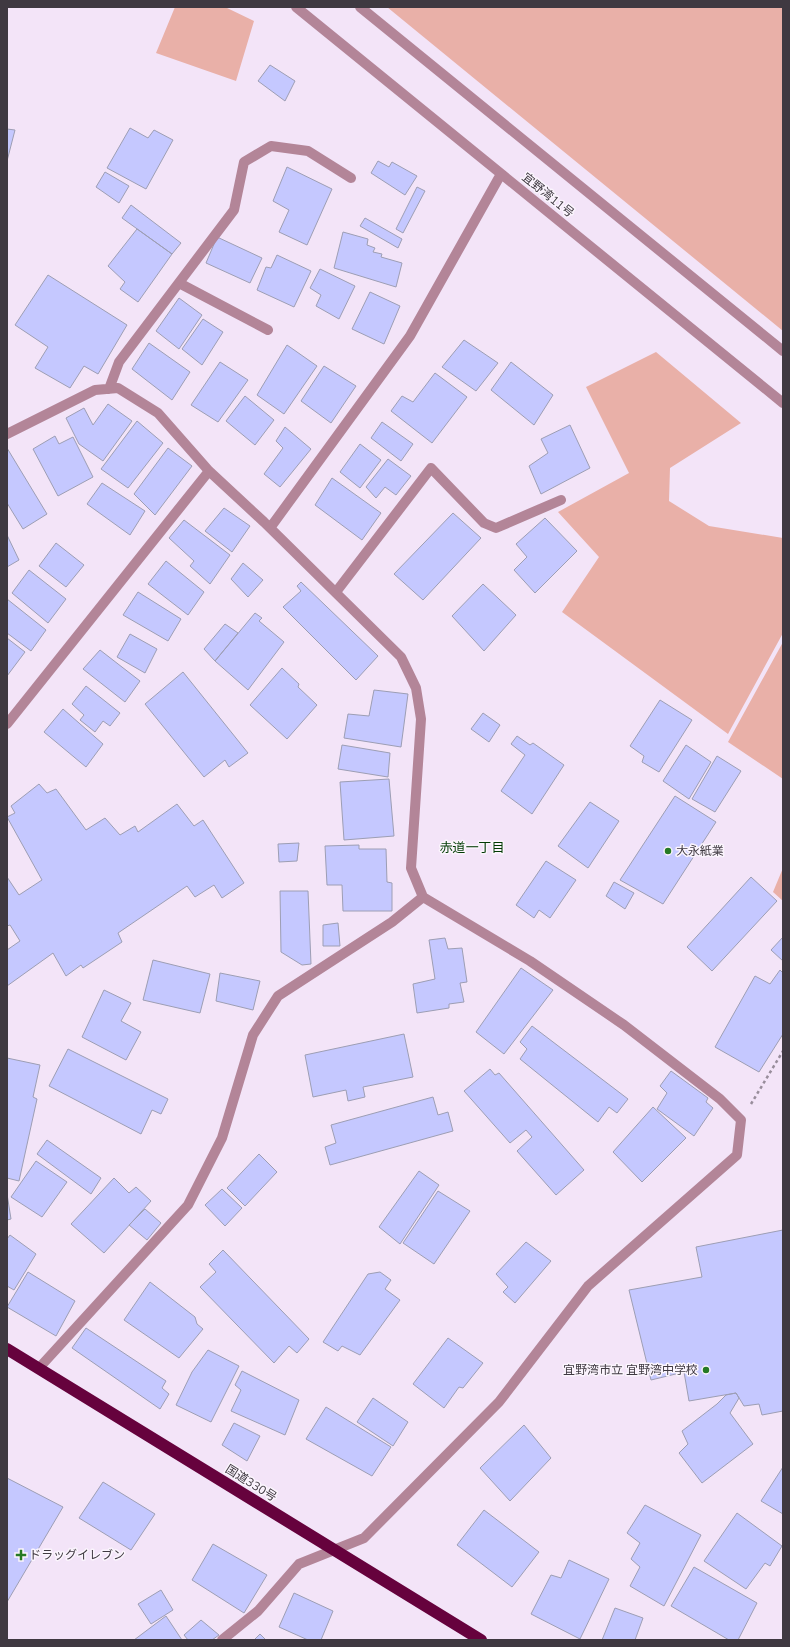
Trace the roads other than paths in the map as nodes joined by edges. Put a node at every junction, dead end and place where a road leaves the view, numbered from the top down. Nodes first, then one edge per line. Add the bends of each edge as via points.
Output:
1 (296, 7) edge
2 (360, 7) edge
3 (501, 174) junction
4 (352, 178) dead end
5 (180, 283) junction
6 (268, 330) dead end
7 (783, 351) edge
8 (109, 389) junction
9 (783, 403) edge
10 (7, 434) edge
11 (209, 471) junction
12 (561, 500) dead end
13 (270, 528) junction
14 (336, 592) junction
15 (7, 724) edge
16 (423, 897) junction
17 (7, 1349) edge
18 (40, 1368) junction
19 (335, 1551) junction
20 (222, 1640) edge
21 (481, 1640) edge

1 - 3 street, 宜野湾11号
2 - 7 street
3 - 9 street, 宜野湾11号
3 - 13 street via 410,336
4 - 5 street via 308,151 271,146 244,162 234,210
5 - 6 street
5 - 8 street via 119,362
8 - 10 street via 95,390
8 - 11 street via 118,388 158,413
11 - 13 street
11 - 15 street
12 - 14 street via 496,528 484,523 430,468
13 - 14 street
14 - 16 street via 401,657 416,688 421,719 412,868
16 - 18 street via 392,922 278,996 253,1035 222,1138 188,1205
16 - 19 street via 530,961 624,1025 720,1099 741,1120 736,1155 588,1286 499,1402 364,1538
17 - 18 highway, 国道330号
18 - 19 highway, 国道330号
19 - 20 street via 299,1564 258,1611
19 - 21 highway, 国道330号

